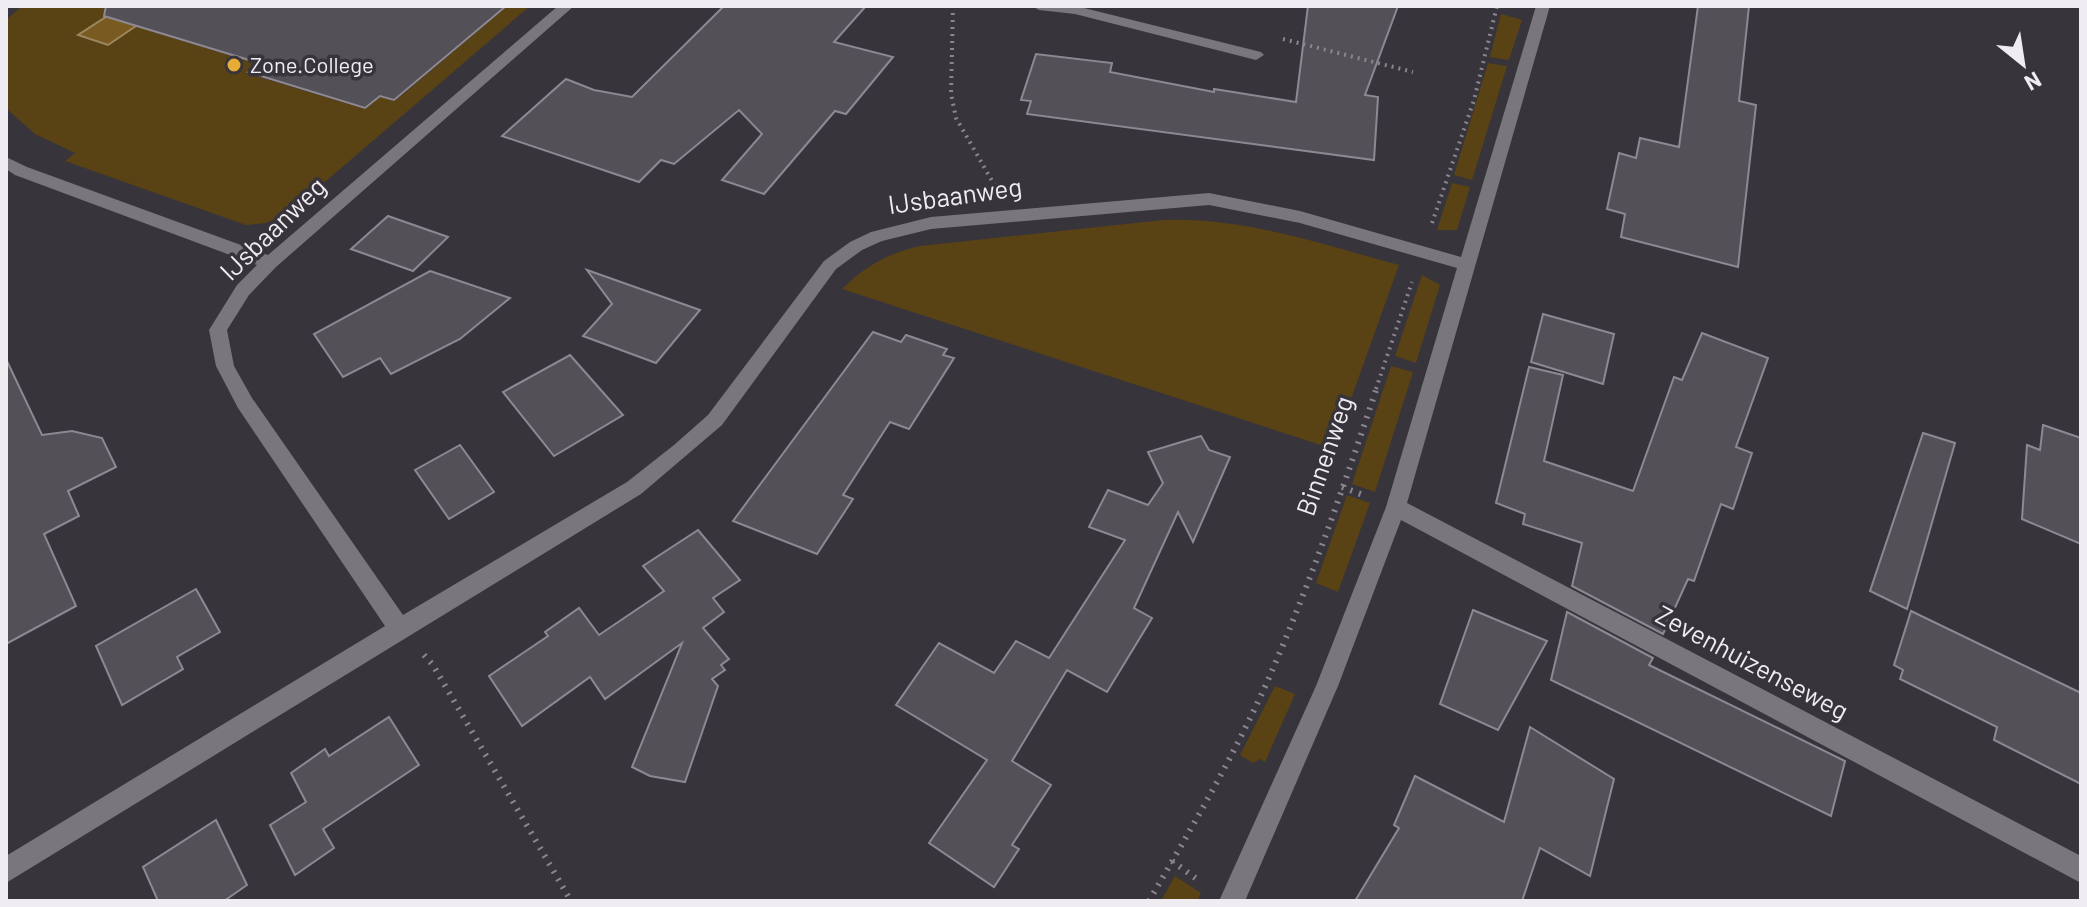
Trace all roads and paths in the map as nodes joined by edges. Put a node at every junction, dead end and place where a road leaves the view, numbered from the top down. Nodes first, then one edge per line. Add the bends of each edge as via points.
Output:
1 (567, 6) edge
2 (953, 6) edge
3 (1039, 6) edge
4 (1497, 6) edge
5 (1543, 6) edge
6 (1256, 55) joint
7 (1413, 72) dead end
8 (6, 162) edge
9 (1023, 213) junction
10 (1423, 252) junction
11 (270, 263) junction
12 (1467, 265) junction
13 (1396, 507) junction
14 (400, 629) junction
15 (6, 870) edge
16 (2081, 870) edge
17 (571, 901) edge
18 (1149, 901) edge
19 (1232, 901) edge

1 - 11 street, IJsbaanweg
2 - 9 path via 951,94 956,118 996,187
3 - 6 street via 1075,10
4 - 10 path, Binnenweg via 1474,100
5 - 12 street
6 - 7 path via 1268,35
8 - 11 street
9 - 10 street, IJsbaanweg via 1209,199 1286,213
9 - 14 street, IJsbaanweg via 904,228 856,246 830,265 715,420 681,451 634,488
10 - 12 street, IJsbaanweg
10 - 18 path, Binnenweg via 1342,487 1266,682
11 - 14 street, IJsbaanweg via 243,290 218,330 225,366
12 - 13 street
13 - 16 street, Zevenhuizenseweg
13 - 19 street via 1327,686
14 - 15 street, IJsbaanweg
14 - 17 path via 433,665

